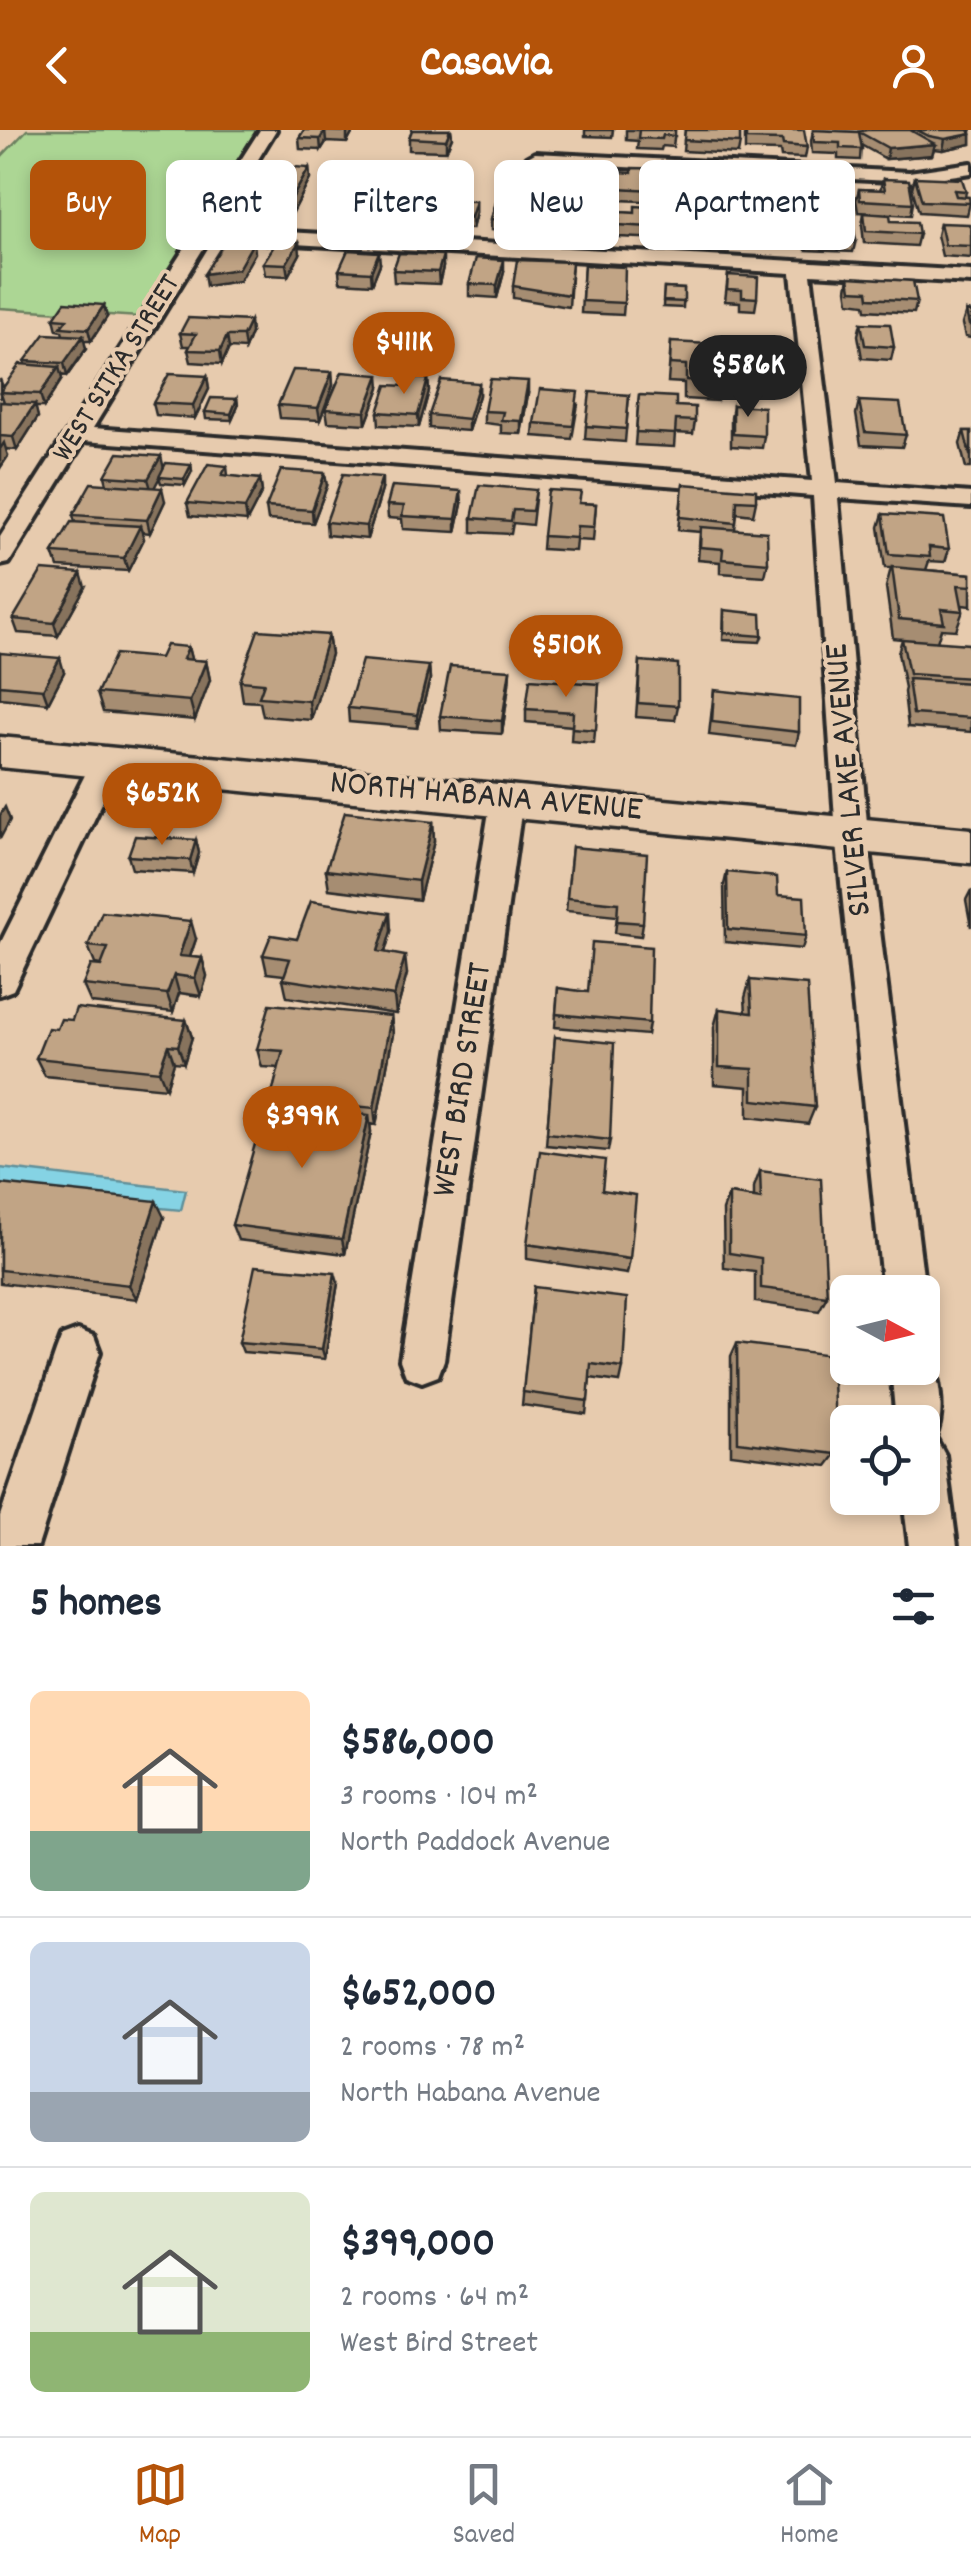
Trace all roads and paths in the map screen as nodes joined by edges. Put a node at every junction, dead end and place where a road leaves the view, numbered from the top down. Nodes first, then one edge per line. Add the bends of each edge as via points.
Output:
1 (268, 130) edge
2 (536, 158) edge
3 (249, 160) edge
4 (971, 168) edge
5 (297, 238) edge
6 (193, 250) edge
7 (800, 267) junction
8 (971, 278) edge
9 (78, 434) junction
10 (826, 489) junction
11 (971, 500) edge
12 (0, 557) edge
13 (0, 752) edge
14 (106, 763) junction
15 (507, 800) junction
16 (852, 834) junction
17 (971, 846) edge
18 (0, 980) edge
19 (902, 1275) edge
20 (78, 1352) dead end
21 (422, 1360) dead end
22 (929, 1515) edge
23 (14, 1546) edge
24 (933, 1546) edge

1 - 3 street, WEST SITKA STREET
2 - 4 street via 909,177
5 - 7 street
6 - 9 street, WEST SITKA STREET
7 - 8 street
7 - 10 street, SILVER LAKE AVENUE
9 - 10 street
9 - 12 street, WEST SITKA STREET
10 - 11 street
10 - 16 street, SILVER LAKE AVENUE
13 - 14 street, NORTH HABANA AVENUE
14 - 15 street, NORTH HABANA AVENUE
14 - 18 street
15 - 16 street, NORTH HABANA AVENUE
15 - 21 street, WEST BIRD STREET
16 - 17 street, NORTH HABANA AVENUE
16 - 19 street, SILVER LAKE AVENUE
20 - 23 street
22 - 24 street

